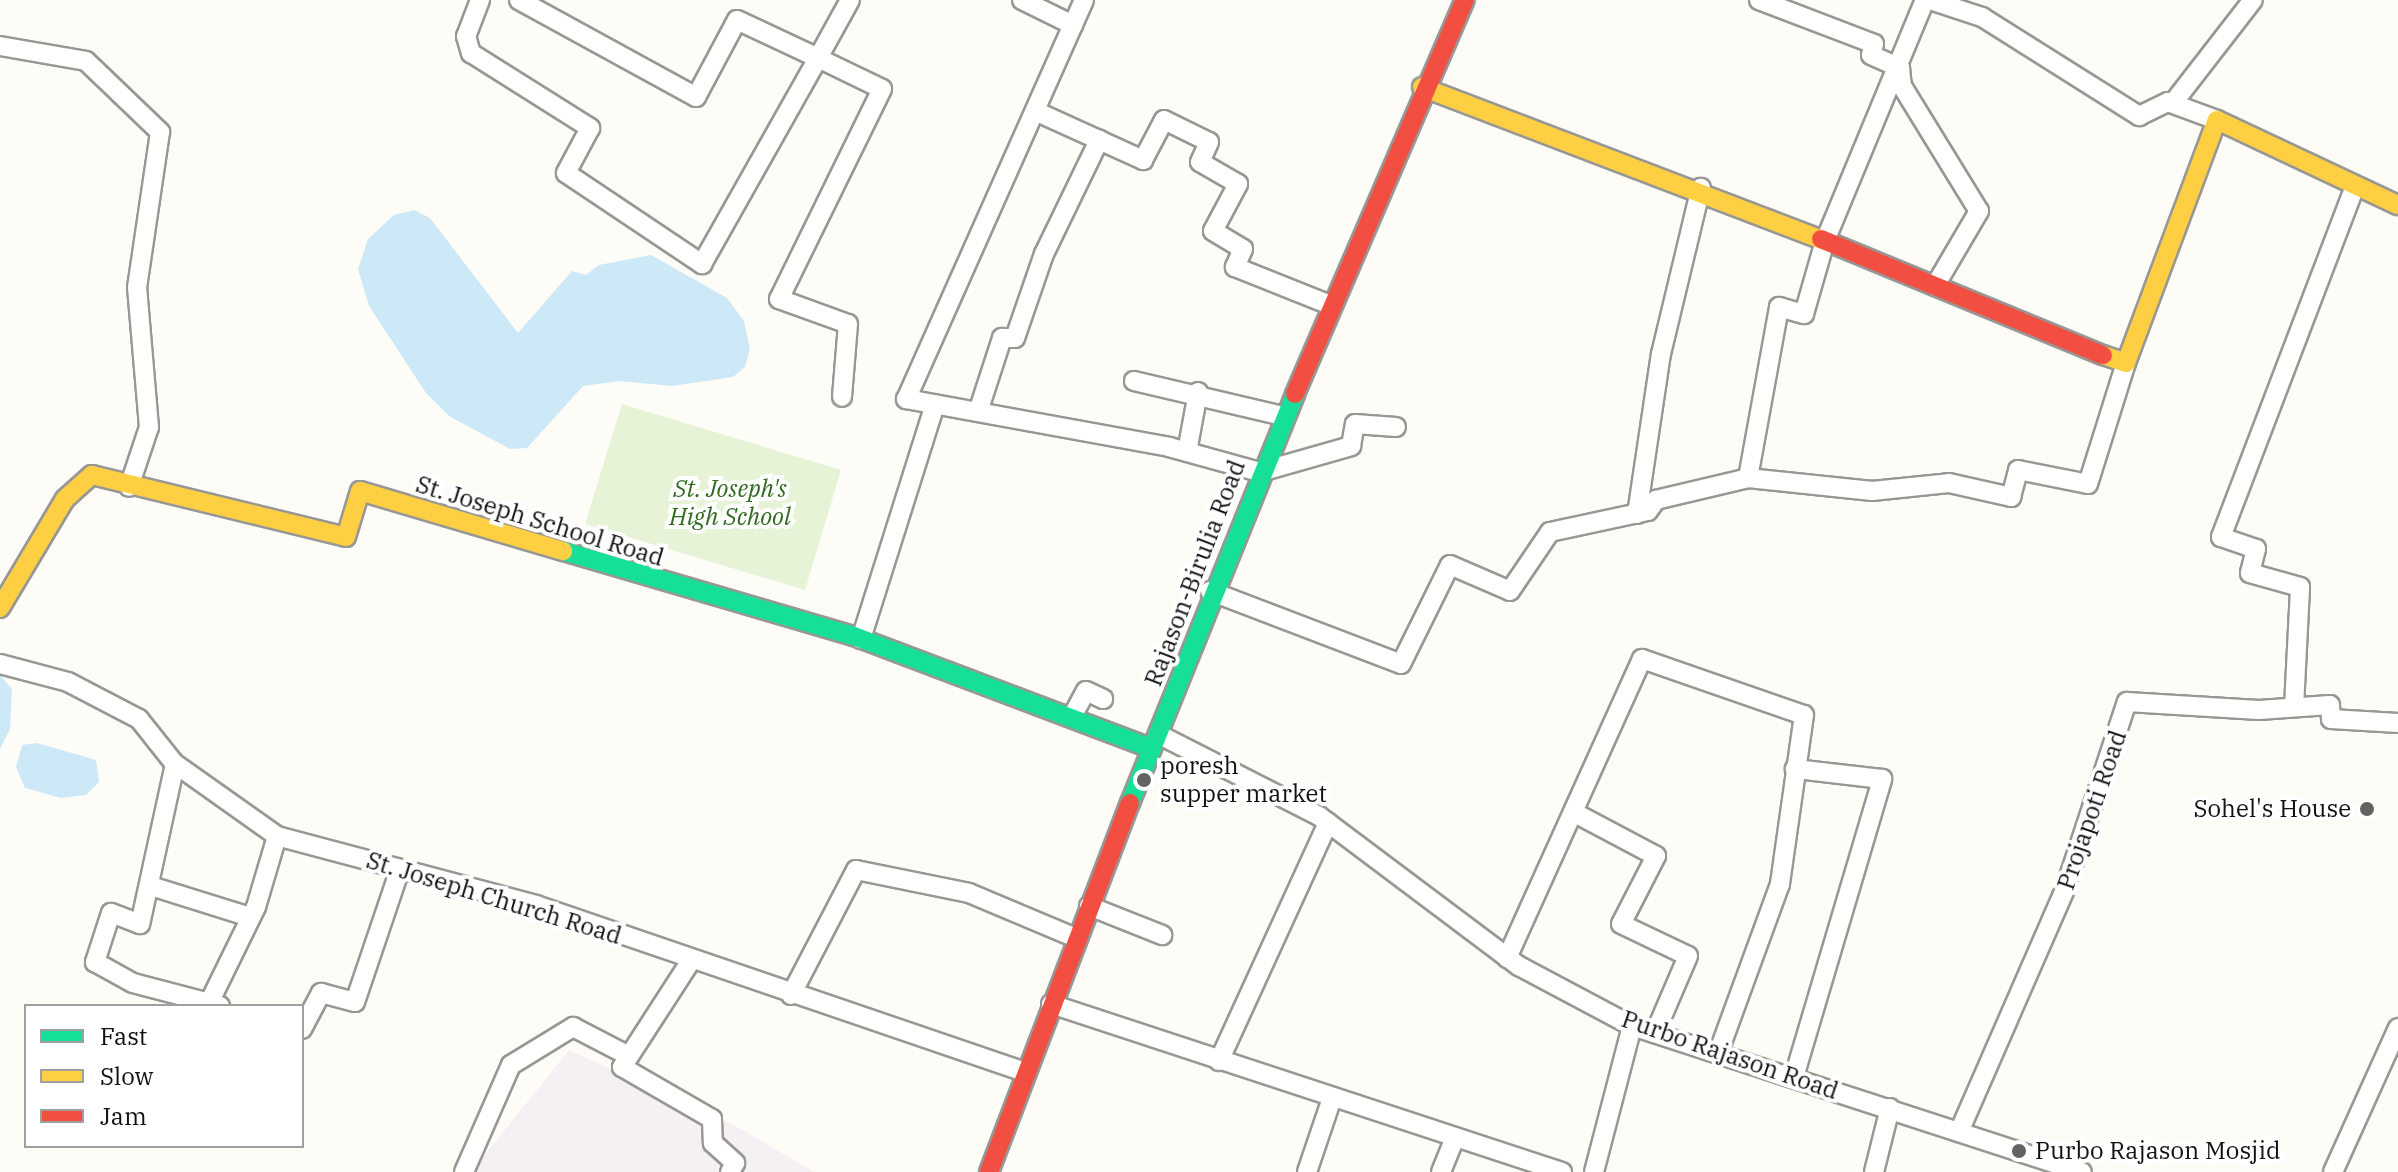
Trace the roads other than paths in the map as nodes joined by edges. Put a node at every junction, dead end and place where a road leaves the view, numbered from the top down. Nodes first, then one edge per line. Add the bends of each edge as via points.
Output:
1 (480, 0) edge
2 (519, 0) edge
3 (850, 0) edge
4 (1022, 0) edge
5 (1084, 0) edge
6 (1465, 0) edge
7 (1759, 0) edge
8 (1927, 0) edge
9 (2253, 0) edge
10 (1073, 25) junction
11 (0, 46) edge
12 (818, 58) junction
13 (1900, 68) junction
14 (1422, 87) junction
15 (2173, 103) junction
16 (1035, 111) junction
17 (2217, 120) junction
18 (1099, 140) junction
19 (2355, 187) junction
20 (1701, 188) junction
21 (2398, 205) edge
22 (1825, 241) junction
23 (1935, 286) junction
24 (1330, 305) junction
25 (2126, 363) junction
26 (1134, 381) dead end
27 (1198, 392) junction
28 (842, 397) dead end
29 (935, 404) junction
30 (978, 412) junction
31 (1283, 416) junction
32 (1396, 427) dead end
33 (1187, 452) junction
34 (1260, 472) junction
35 (1748, 478) junction
36 (129, 487) junction
37 (1637, 514) junction
38 (1210, 591) junction
39 (0, 608) edge
40 (861, 639) junction
41 (0, 664) edge
42 (1103, 699) dead end
43 (2294, 707) junction
44 (1073, 715) junction
45 (2398, 723) edge
46 (1155, 741) junction
47 (175, 764) junction
48 (1795, 769) junction
49 (1573, 812) junction
50 (1328, 823) junction
51 (277, 836) junction
52 (400, 869) junction
53 (154, 887) junction
54 (1089, 906) junction
55 (250, 917) junction
56 (1162, 935) dead end
57 (1076, 938) junction
58 (1507, 958) junction
59 (692, 959) junction
60 (791, 995) junction
61 (214, 1004) edge
62 (1051, 1004) junction
63 (304, 1025) edge
64 (1632, 1026) junction
65 (2398, 1028) edge
66 (1655, 1033) junction
67 (1718, 1053) junction
68 (629, 1056) junction
69 (1219, 1061) junction
70 (1025, 1072) junction
71 (1794, 1077) junction
72 (1332, 1098) junction
73 (1890, 1108) junction
74 (1959, 1132) junction
75 (1454, 1139) junction
76 (464, 1172) edge
77 (730, 1172) edge
78 (989, 1172) edge
79 (1307, 1172) edge
80 (1441, 1172) edge
81 (1562, 1172) edge
82 (1594, 1172) edge
83 (1874, 1172) edge
84 (2082, 1172) edge
85 (2333, 1172) edge

1 - 12 street via 466,36 471,53 590,128 566,173 702,264
2 - 12 street via 696,97 737,20
3 - 12 street
4 - 10 street
5 - 10 street
6 - 14 street, Rajason-Birulia Road
7 - 13 street via 1874,44 1871,55
8 - 13 street
8 - 15 street via 1982,17 2139,116
9 - 15 street
10 - 16 street
11 - 36 street via 86,61 160,132 137,287 149,427
12 - 28 street via 882,89 779,299 848,324
13 - 22 street
13 - 23 street via 1902,86 1979,211
14 - 20 street
14 - 24 street, Rajason-Birulia Road
15 - 17 street
16 - 18 street
16 - 29 street via 906,399
17 - 19 street
17 - 25 street
18 - 24 street via 1143,160 1164,120 1209,142 1200,162 1238,184 1213,231 1243,249 1235,267
18 - 30 street via 1044,254 1015,338 1002,338
19 - 21 street
19 - 43 street via 2221,537 2256,549 2250,573 2300,587
20 - 22 street
20 - 37 street via 1661,354
22 - 23 street
22 - 35 street via 1804,314 1779,307
23 - 25 street
24 - 31 street, Rajason-Birulia Road
25 - 35 street via 2088,484 2018,470 2011,497 1949,483 1872,491
26 - 27 street
27 - 31 street
27 - 33 street
29 - 30 street
29 - 40 street
30 - 33 street
31 - 34 street, Rajason-Birulia Road
32 - 34 street via 1355,424 1351,446
33 - 34 street
34 - 38 street, Rajason-Birulia Road
35 - 37 street via 1656,500
36 - 39 street, St. Joseph School Road via 92,475 65,499
36 - 40 street, St. Joseph School Road via 346,537 360,491
37 - 38 street via 1550,532 1510,591 1450,565 1401,664
38 - 46 street, Rajason-Birulia Road
40 - 44 street, St. Joseph School Road
41 - 47 street, St. Joseph Church Road via 68,682 139,719
42 - 44 street via 1086,691
43 - 45 street, Projapoti Road via 2330,705 2331,719
43 - 74 street, Projapoti Road via 2127,702 2065,889
44 - 46 street, St. Joseph School Road
46 - 50 street, Purbo Rajason Road
46 - 54 street, Rajason-Birulia Road
47 - 51 street, St. Joseph Church Road
47 - 53 street
48 - 49 street via 1804,715 1642,659
48 - 67 street via 1780,884
48 - 71 street via 1882,779
49 - 58 street
49 - 66 street via 1656,856 1621,924 1688,956
50 - 58 street, Purbo Rajason Road
50 - 69 street
51 - 52 street, St. Joseph Church Road
51 - 55 street
52 - 59 street, St. Joseph Church Road
52 - 63 street via 355,1002 321,993
53 - 55 street
53 - 61 street via 140,924 111,913 95,962 133,983
54 - 56 street
54 - 57 street, Rajason-Birulia Road
55 - 61 street
57 - 60 street via 969,893 856,870
57 - 62 street, Rajason-Birulia Road
58 - 64 street, Purbo Rajason Road
59 - 60 street, St. Joseph Church Road
59 - 68 street
60 - 70 street, St. Joseph Church Road
62 - 69 street
62 - 70 street, Rajason-Birulia Road
64 - 66 street, Purbo Rajason Road
64 - 82 street
65 - 85 street
66 - 67 street, Purbo Rajason Road
67 - 71 street, Purbo Rajason Road
68 - 76 street via 573,1027 511,1065
68 - 77 street via 622,1067 712,1119 713,1143 735,1163
69 - 72 street
70 - 78 street, Rajason-Birulia Road
71 - 73 street, Purbo Rajason Road
72 - 75 street
72 - 79 street
73 - 74 street, Purbo Rajason Road
73 - 83 street
74 - 84 street, Purbo Rajason Road
75 - 80 street
75 - 81 street

